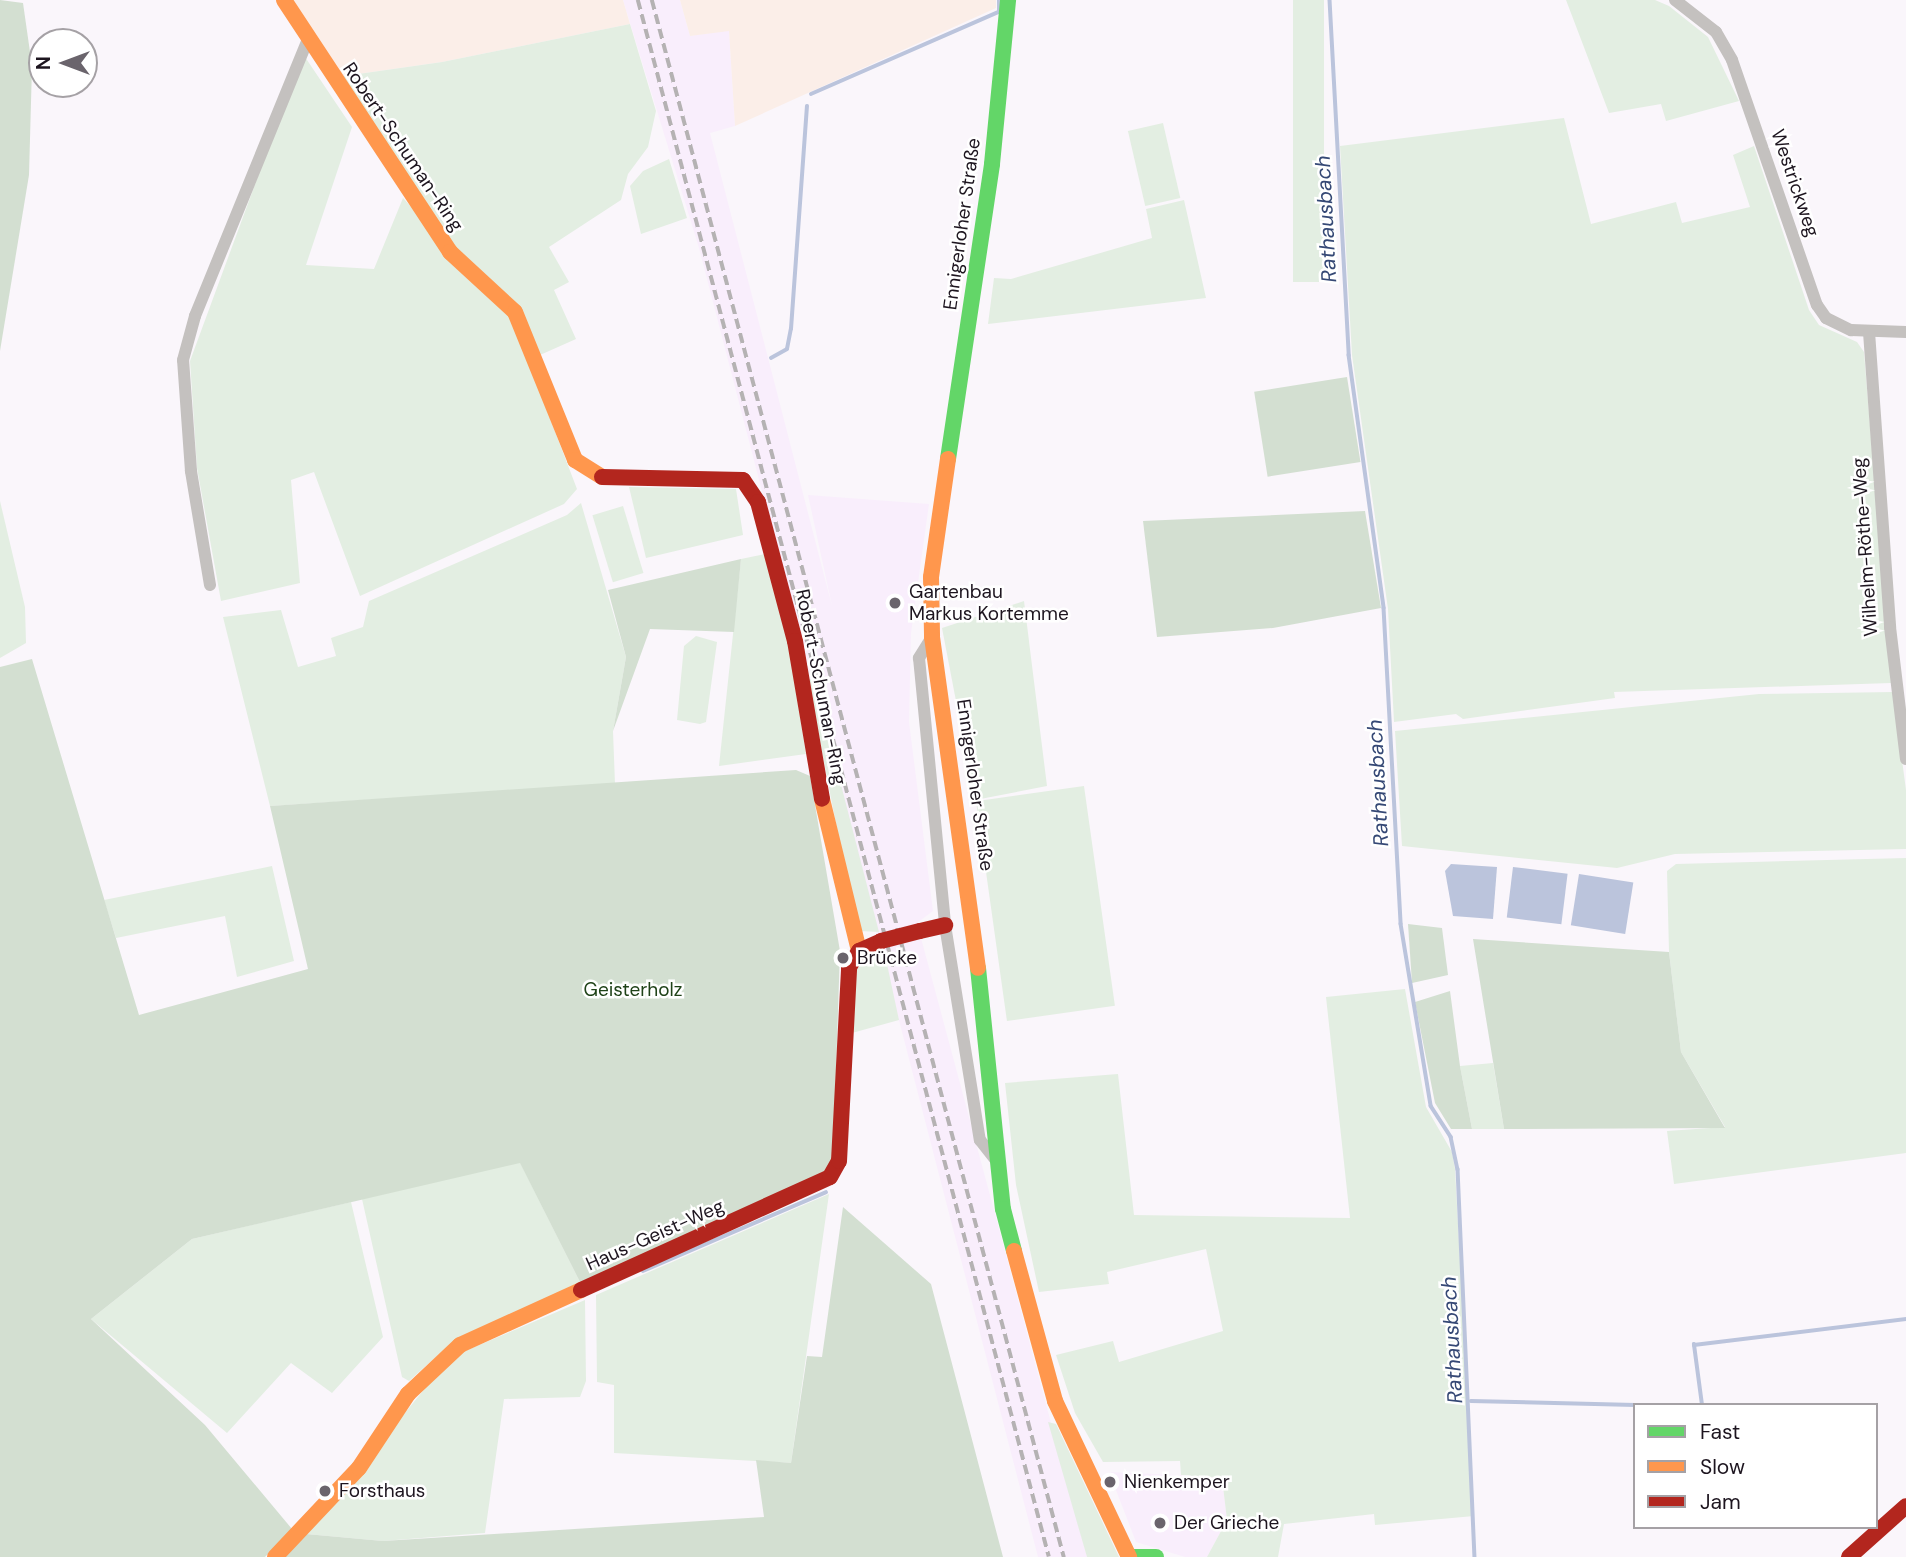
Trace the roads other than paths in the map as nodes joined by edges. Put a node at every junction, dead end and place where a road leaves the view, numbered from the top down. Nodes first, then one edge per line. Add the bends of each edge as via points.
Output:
1 (284, 0) edge
2 (1009, 0) edge
3 (1675, 0) edge
4 (307, 42) junction
5 (1869, 332) junction
6 (1906, 332) edge
7 (210, 585) dead end
8 (932, 637) junction
9 (1906, 759) edge
10 (945, 925) junction
11 (859, 951) junction
12 (995, 1159) junction
13 (1906, 1506) edge
14 (275, 1557) edge
15 (1131, 1557) edge
16 (1156, 1557) edge
17 (1849, 1557) edge

1 - 4 street, Robert-Schuman-Ring
2 - 8 street, Ennigerloher Straße via 992,164 931,577
3 - 5 street, Westrickweg via 1716,32 1732,60 1816,305 1840,327
4 - 7 street via 195,316 183,360 191,471
4 - 11 street, Robert-Schuman-Ring via 450,252 515,312 575,460 595,476 621,481 743,480 758,502 795,641 827,824
5 - 6 street, Westrickweg
5 - 9 street, Wilhelm-Röthe-Weg via 1890,627
8 - 10 street via 919,658
8 - 12 street, Ennigerloher Straße via 972,908
10 - 11 street, bridge
10 - 12 street via 981,1140
11 - 14 street, Haus-Geist-Weg via 849,967 839,1161 830,1177 460,1345 408,1394 359,1468
12 - 15 street, Ennigerloher Straße via 1045,1373
13 - 17 street
15 - 16 street

